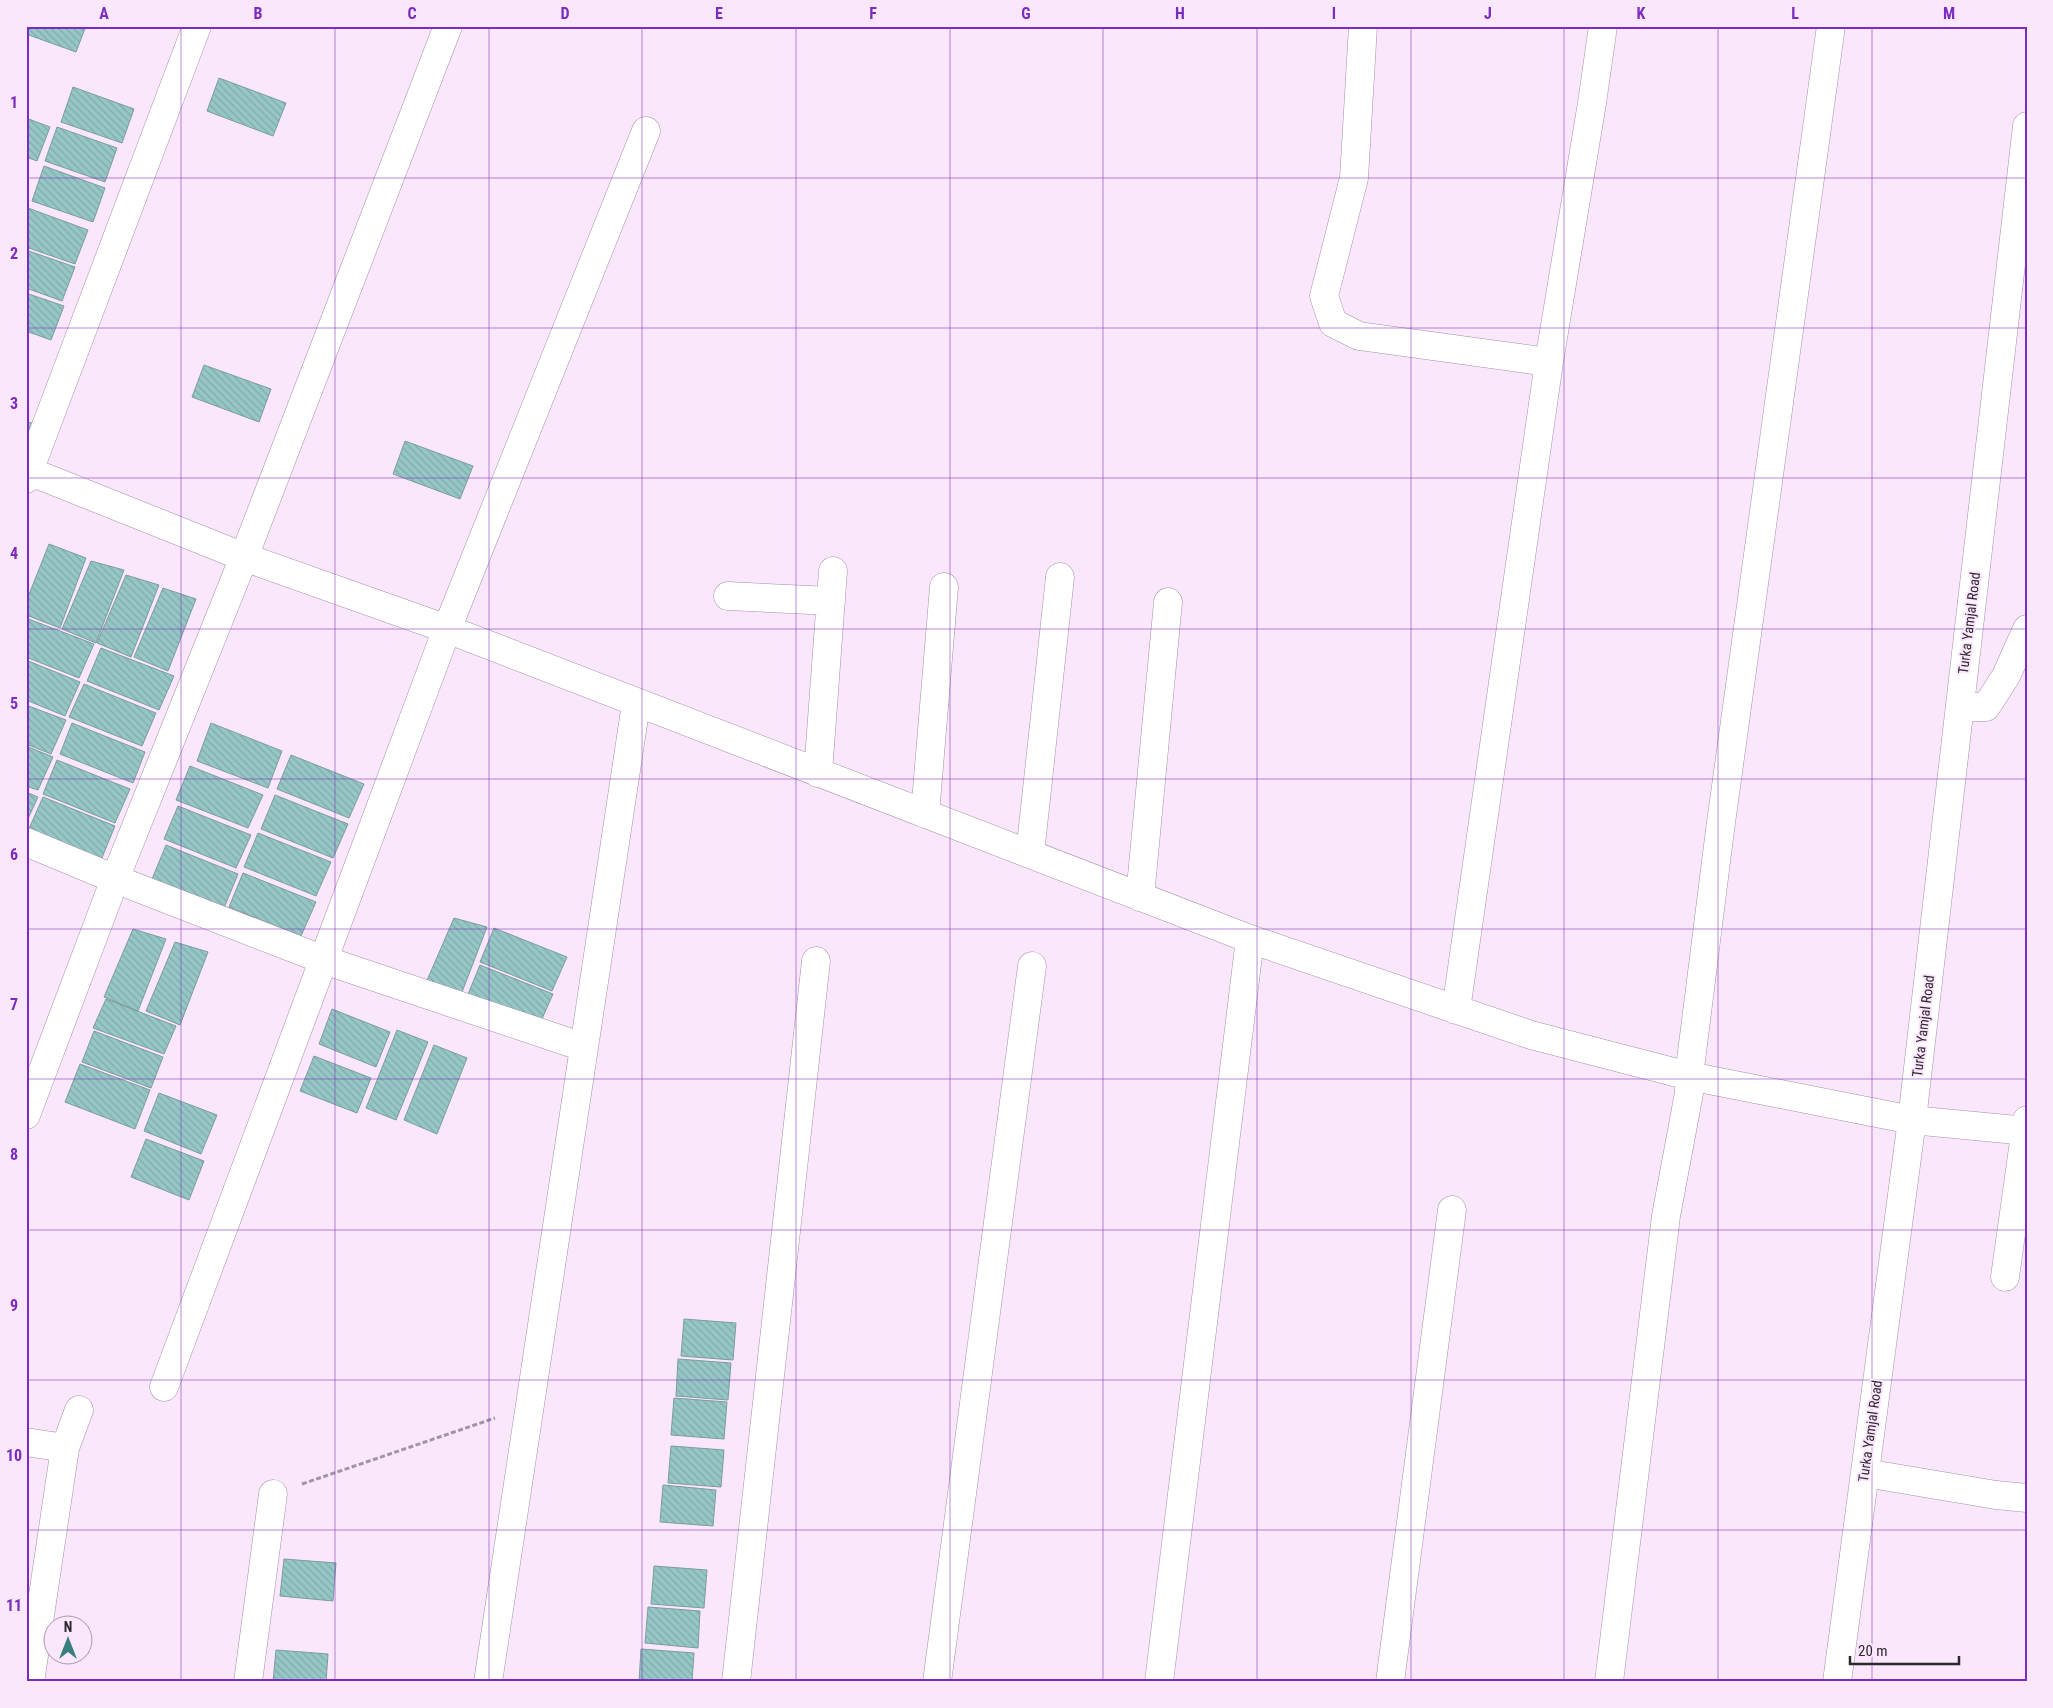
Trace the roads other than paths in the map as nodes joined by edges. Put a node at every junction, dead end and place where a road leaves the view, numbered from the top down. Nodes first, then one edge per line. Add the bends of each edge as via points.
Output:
1 (196, 26) edge
2 (448, 26) edge
3 (1363, 26) edge
4 (1603, 26) edge
5 (1831, 26) edge
6 (2027, 126) edge
7 (646, 131) dead end
8 (1549, 362) junction
9 (27, 473) edge
10 (244, 557) junction
11 (833, 571) dead end
12 (1060, 577) dead end
13 (944, 587) dead end
14 (728, 596) dead end
15 (831, 601) junction
16 (1168, 602) dead end
17 (447, 629) junction
18 (2027, 629) edge
19 (636, 704) junction
20 (1960, 707) junction
21 (818, 773) junction
22 (925, 814) junction
23 (26, 842) edge
24 (1030, 854) junction
25 (115, 878) junction
26 (1140, 897) junction
27 (1250, 940) junction
28 (324, 960) junction
29 (816, 961) dead end
30 (1032, 966) dead end
31 (1456, 1010) junction
32 (583, 1047) junction
33 (1688, 1076) junction
34 (26, 1115) edge
35 (1912, 1120) junction
36 (2026, 1128) edge
37 (1452, 1210) dead end
38 (2005, 1277) dead end
39 (164, 1387) dead end
40 (79, 1410) dead end
41 (26, 1442) edge
42 (65, 1448) junction
43 (1865, 1473) junction
44 (273, 1494) road end
45 (2027, 1498) edge
46 (30, 1682) edge
47 (248, 1682) edge
48 (488, 1682) edge
49 (736, 1682) edge
50 (937, 1682) edge
51 (1159, 1682) edge
52 (1390, 1682) edge
53 (1609, 1682) edge
54 (1837, 1682) edge

1 - 9 street
2 - 10 street
3 - 8 street via 1354,178 1324,296 1333,323 1359,336
4 - 8 street
5 - 33 street
6 - 20 street, Turka Yamjal Road
7 - 17 street
8 - 31 street
9 - 10 street
10 - 17 street
10 - 25 street
11 - 15 street
12 - 24 street
13 - 22 street
14 - 15 street
15 - 21 street
16 - 26 street
17 - 19 street
17 - 28 street
18 - 20 street via 2006,676 1986,707
19 - 21 street
19 - 32 street
20 - 35 street, Turka Yamjal Road
21 - 22 street
22 - 24 street
23 - 25 street
24 - 26 street
25 - 28 street
25 - 34 street
26 - 27 street
27 - 31 street
27 - 51 street
28 - 32 street
28 - 39 street
29 - 49 street
30 - 50 street
31 - 33 street via 1531,1035
32 - 48 street
33 - 35 street
33 - 53 street via 1688,1093 1666,1216
35 - 36 street
35 - 43 street, Turka Yamjal Road
36 - 38 street
37 - 52 street
40 - 42 street
41 - 42 street
42 - 46 street
43 - 45 street
43 - 54 street, Turka Yamjal Road
44 - 47 street

